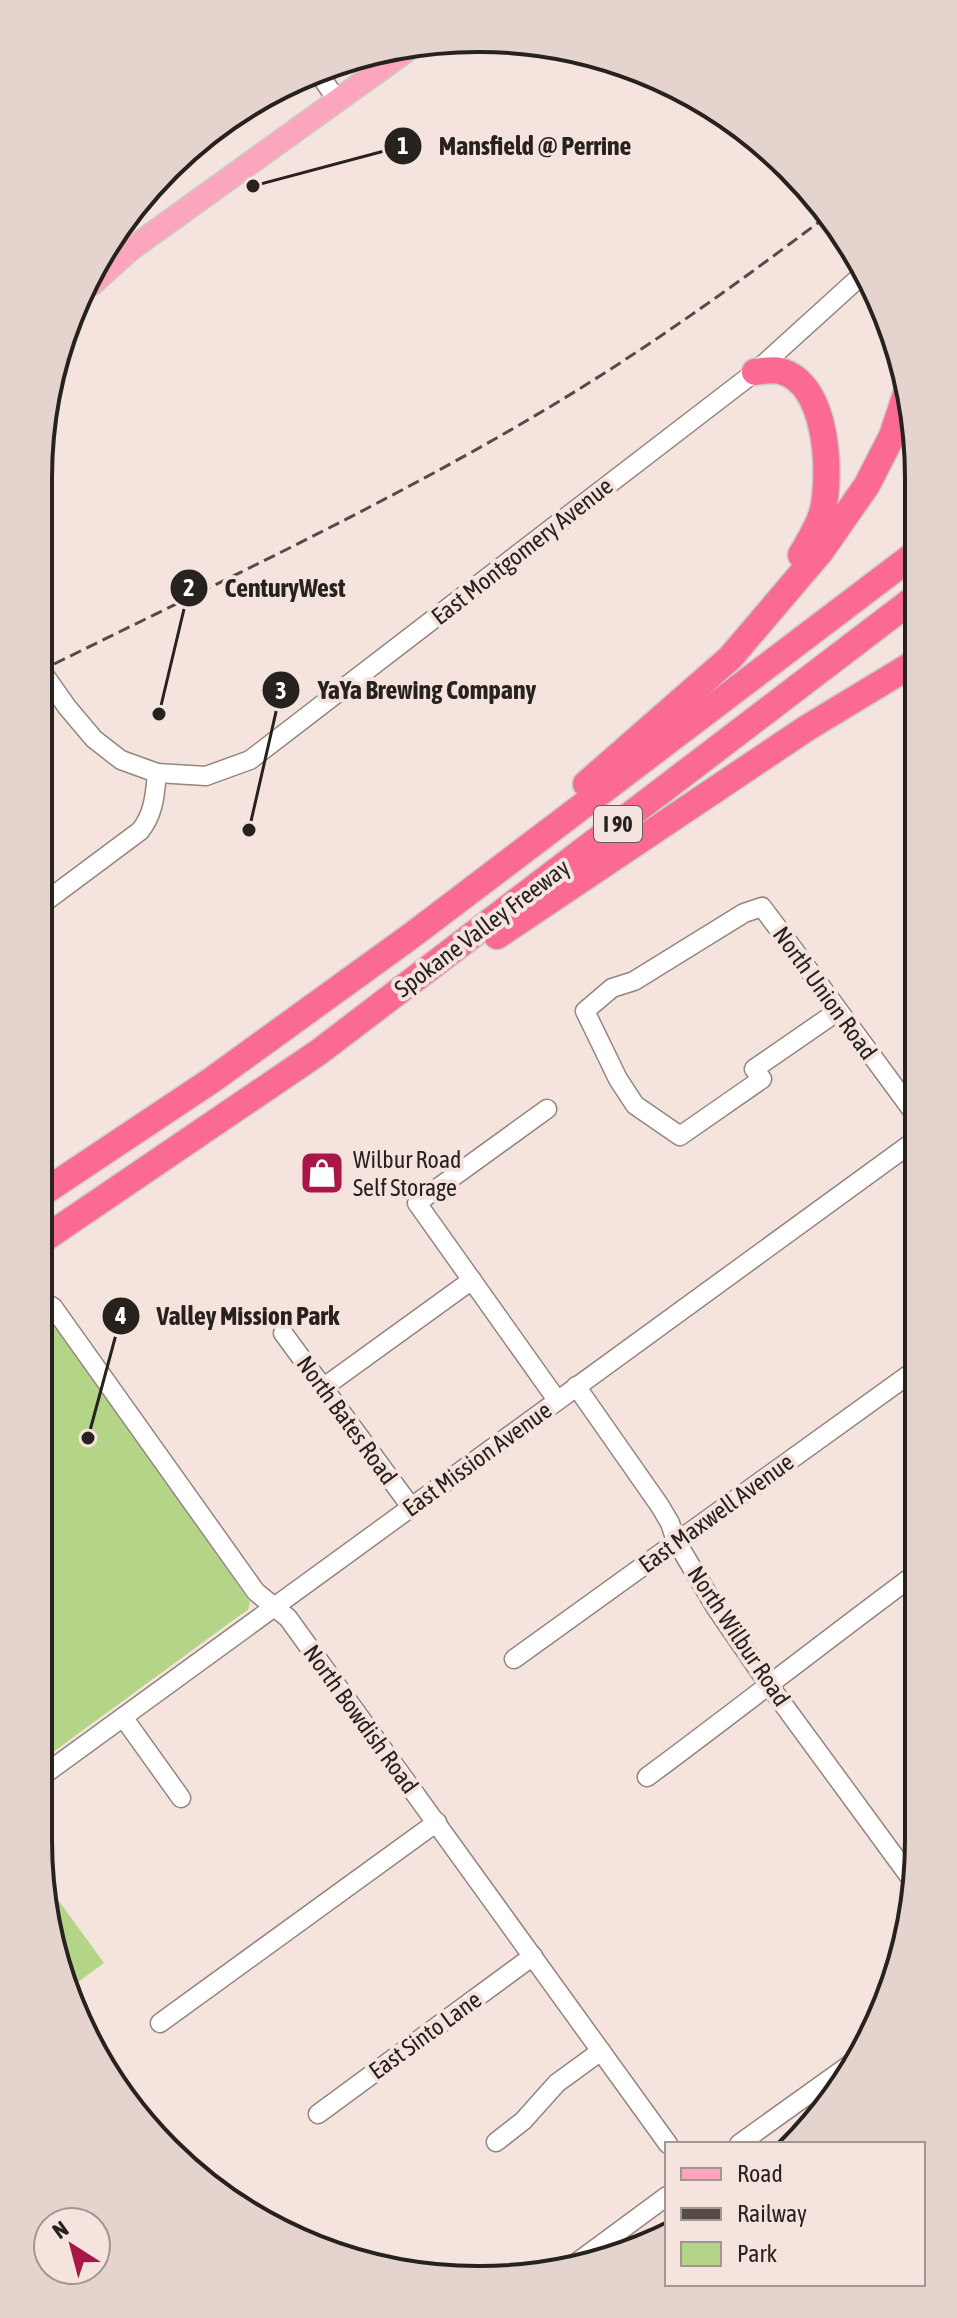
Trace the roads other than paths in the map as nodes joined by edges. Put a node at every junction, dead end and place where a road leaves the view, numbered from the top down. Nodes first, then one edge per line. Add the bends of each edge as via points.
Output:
1 (392, 61) edge
2 (324, 81) edge
3 (337, 100) junction
4 (105, 272) edge
5 (856, 280) edge
6 (755, 372) junction
7 (900, 413) edge
8 (905, 561) edge
9 (905, 605) edge
10 (730, 658) junction
11 (905, 669) edge
12 (52, 686) edge
13 (157, 773) junction
14 (52, 897) edge
15 (411, 936) junction
16 (838, 1011) junction
17 (319, 1052) junction
18 (905, 1101) edge
19 (547, 1109) dead end
20 (905, 1148) edge
21 (52, 1187) edge
22 (52, 1233) edge
23 (472, 1280) junction
24 (52, 1307) edge
25 (283, 1333) dead end
26 (905, 1377) edge
27 (576, 1386) junction
28 (324, 1387) junction
29 (557, 1400) junction
30 (411, 1507) junction
31 (676, 1541) junction
32 (905, 1582) edge
33 (275, 1606) junction
34 (514, 1659) dead end
35 (769, 1685) junction
36 (123, 1717) junction
37 (52, 1769) edge
38 (647, 1777) dead end
39 (181, 1798) dead end
40 (437, 1822) junction
41 (904, 1861) edge
42 (533, 1956) junction
43 (160, 2023) dead end
44 (601, 2051) junction
45 (828, 2083) edge
46 (318, 2114) dead end
47 (496, 2142) dead end
48 (667, 2142) edge
49 (742, 2142) edge
50 (665, 2197) edge
51 (595, 2249) edge

1 - 3 main road
2 - 3 street
3 - 4 main road
5 - 6 street, East Montgomery Avenue
6 - 10 highway via 778,370 805,388 823,428 826,489 807,545
6 - 13 street, East Montgomery Avenue via 250,760 206,776
7 - 10 highway via 867,485 821,551
8 - 15 highway, Spokane Valley Freeway / I 90
9 - 17 highway, Spokane Valley Freeway / I 90
10 - 15 highway
11 - 17 highway
12 - 13 street, East Montgomery Avenue via 94,739 121,760
13 - 14 street via 152,808 140,831
15 - 21 highway, Spokane Valley Freeway / I 90 via 212,1080
16 - 16 street, North Union Road via 762,907 634,981 612,988 585,1011 635,1105 680,1136 762,1079 754,1069
16 - 18 street, North Union Road
17 - 22 highway, Spokane Valley Freeway / I 90
19 - 23 street via 417,1203
20 - 27 street, East Mission Avenue
23 - 28 street
23 - 29 street
24 - 33 street, North Bowdish Road via 256,1592
25 - 28 street, North Bates Road
26 - 31 street, East Maxwell Avenue
27 - 29 street, East Mission Avenue
27 - 31 street, North Wilbur Road via 660,1506
28 - 30 street, North Bates Road
29 - 30 street, East Mission Avenue
30 - 33 street, East Mission Avenue
31 - 34 street, East Maxwell Avenue
31 - 35 street, North Wilbur Road
32 - 35 street
33 - 36 street, East Mission Avenue
33 - 40 street, North Bowdish Road
35 - 38 street
35 - 41 street, North Wilbur Road
36 - 37 street, East Mission Avenue
36 - 39 street
40 - 42 street, North Bowdish Road
40 - 43 street
42 - 44 street, North Bowdish Road
42 - 46 street, East Sinto Lane
44 - 47 street via 557,2083
44 - 48 street, North Bowdish Road
45 - 49 street
50 - 51 street

